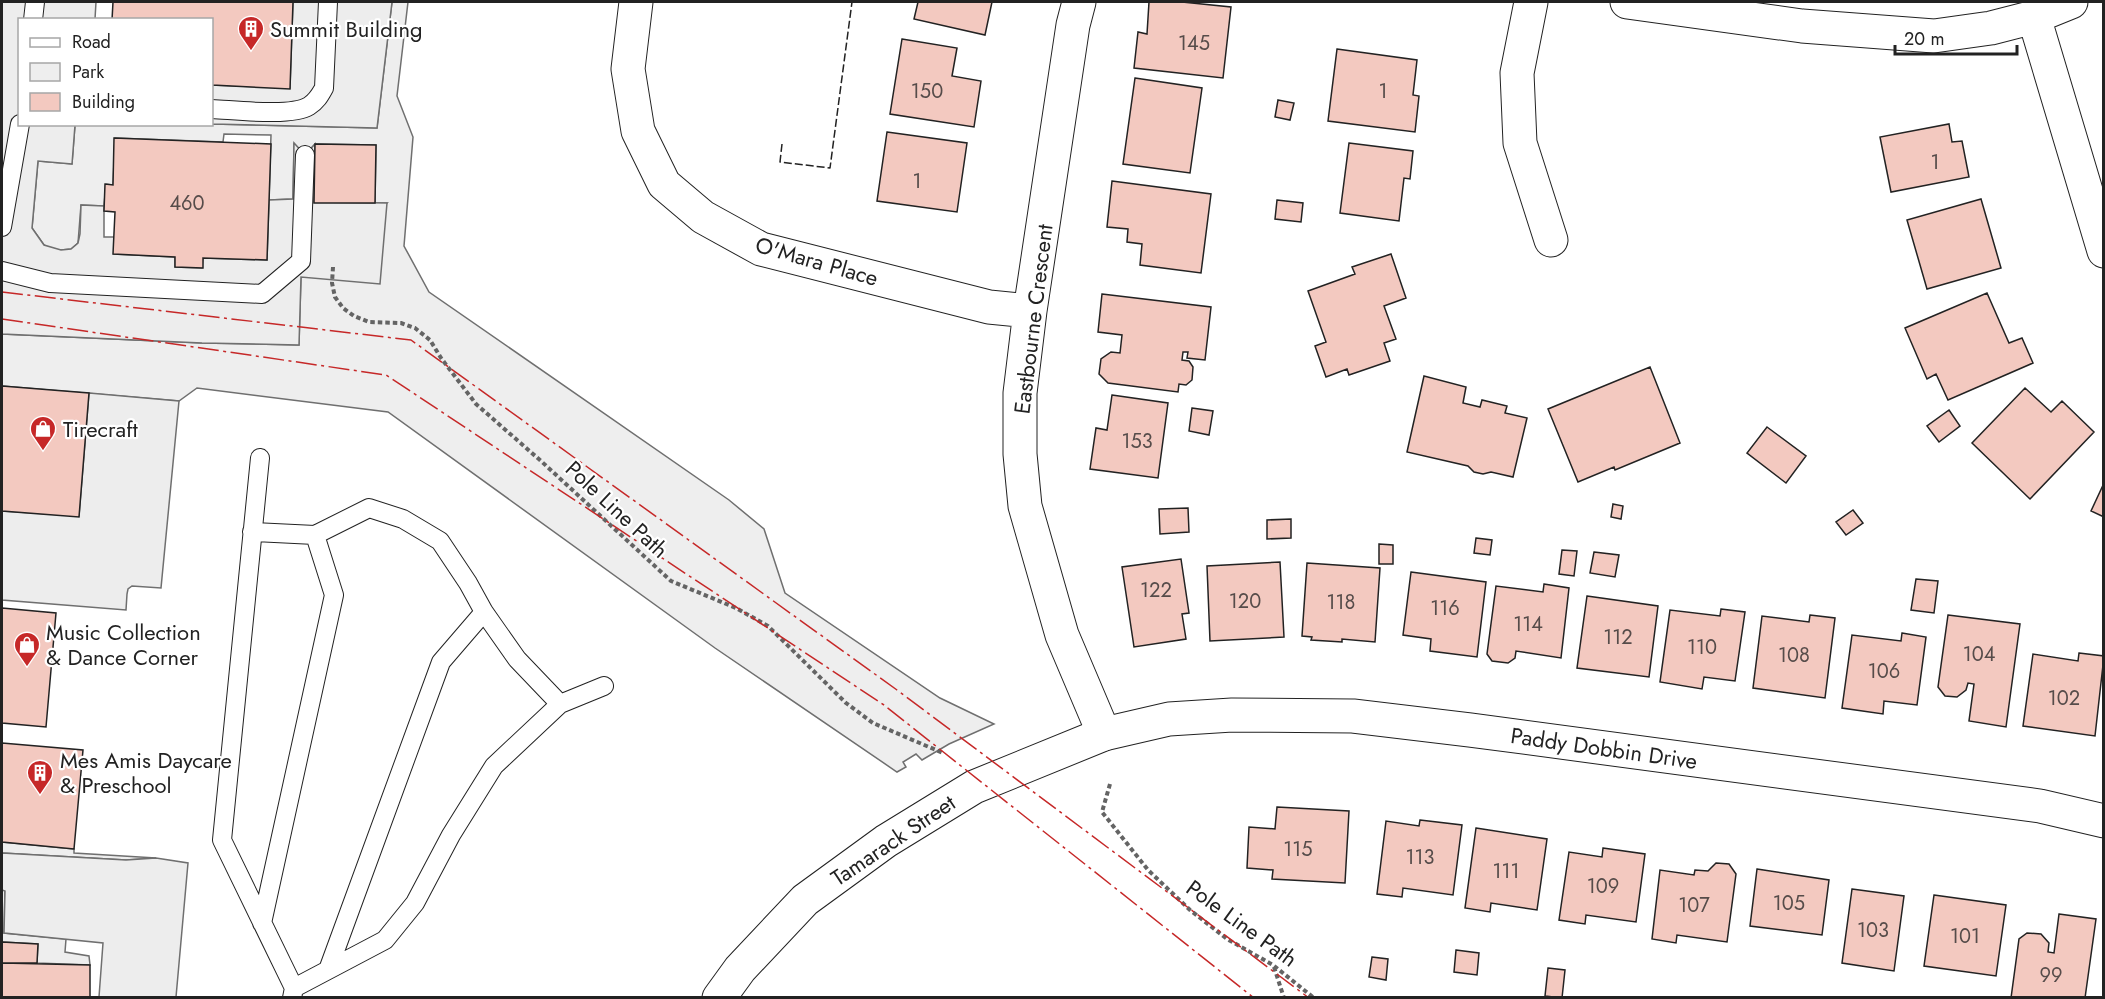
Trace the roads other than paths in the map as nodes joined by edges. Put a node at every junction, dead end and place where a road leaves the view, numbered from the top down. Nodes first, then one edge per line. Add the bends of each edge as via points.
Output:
1 (35, 2) edge
2 (328, 2) edge
3 (636, 2) edge
4 (1079, 2) edge
5 (1531, 2) edge
6 (1627, 2) edge
7 (2071, 2) edge
8 (2034, 17) junction
9 (33, 18) edge
10 (213, 109) edge
11 (20, 126) edge
12 (305, 155) dead end
13 (2, 227) edge
14 (1551, 240) dead end
15 (2103, 250) edge
16 (2, 271) edge
17 (1030, 311) junction
18 (260, 458) dead end
19 (252, 532) junction
20 (315, 535) junction
21 (484, 612) junction
22 (604, 686) dead end
23 (560, 704) junction
24 (1104, 734) junction
25 (2103, 821) edge
26 (262, 923) junction
27 (328, 970) junction
28 (293, 993) edge
29 (719, 998) edge

1 - 9 lane
2 - 10 lane via 324,88 319,98 292,112
3 - 17 street, O'Mara Place via 628,69 638,131 664,184 703,217 761,249 989,307
4 - 17 street, Eastbourne Crescent
5 - 14 street via 1517,73 1520,143
6 - 8 street via 1802,26 1934,36
7 - 8 street
8 - 15 street
11 - 13 lane
12 - 16 lane via 302,261 262,294 105,288 50,283
17 - 24 street, Eastbourne Crescent via 1020,393 1025,506 1062,634
18 - 19 lane
19 - 20 lane
19 - 26 lane via 222,840
20 - 21 lane via 369,508 403,519 440,541
20 - 26 lane via 334,595
21 - 23 lane via 517,659
21 - 27 lane via 441,662
22 - 23 lane
23 - 27 lane via 494,766 450,835 415,903 385,939
24 - 25 street, Paddy Dobbin Drive via 1190,717 1353,716 2040,806
24 - 29 street, Tamarack Street via 974,787 886,841 805,900 740,969
26 - 28 lane
27 - 28 lane

